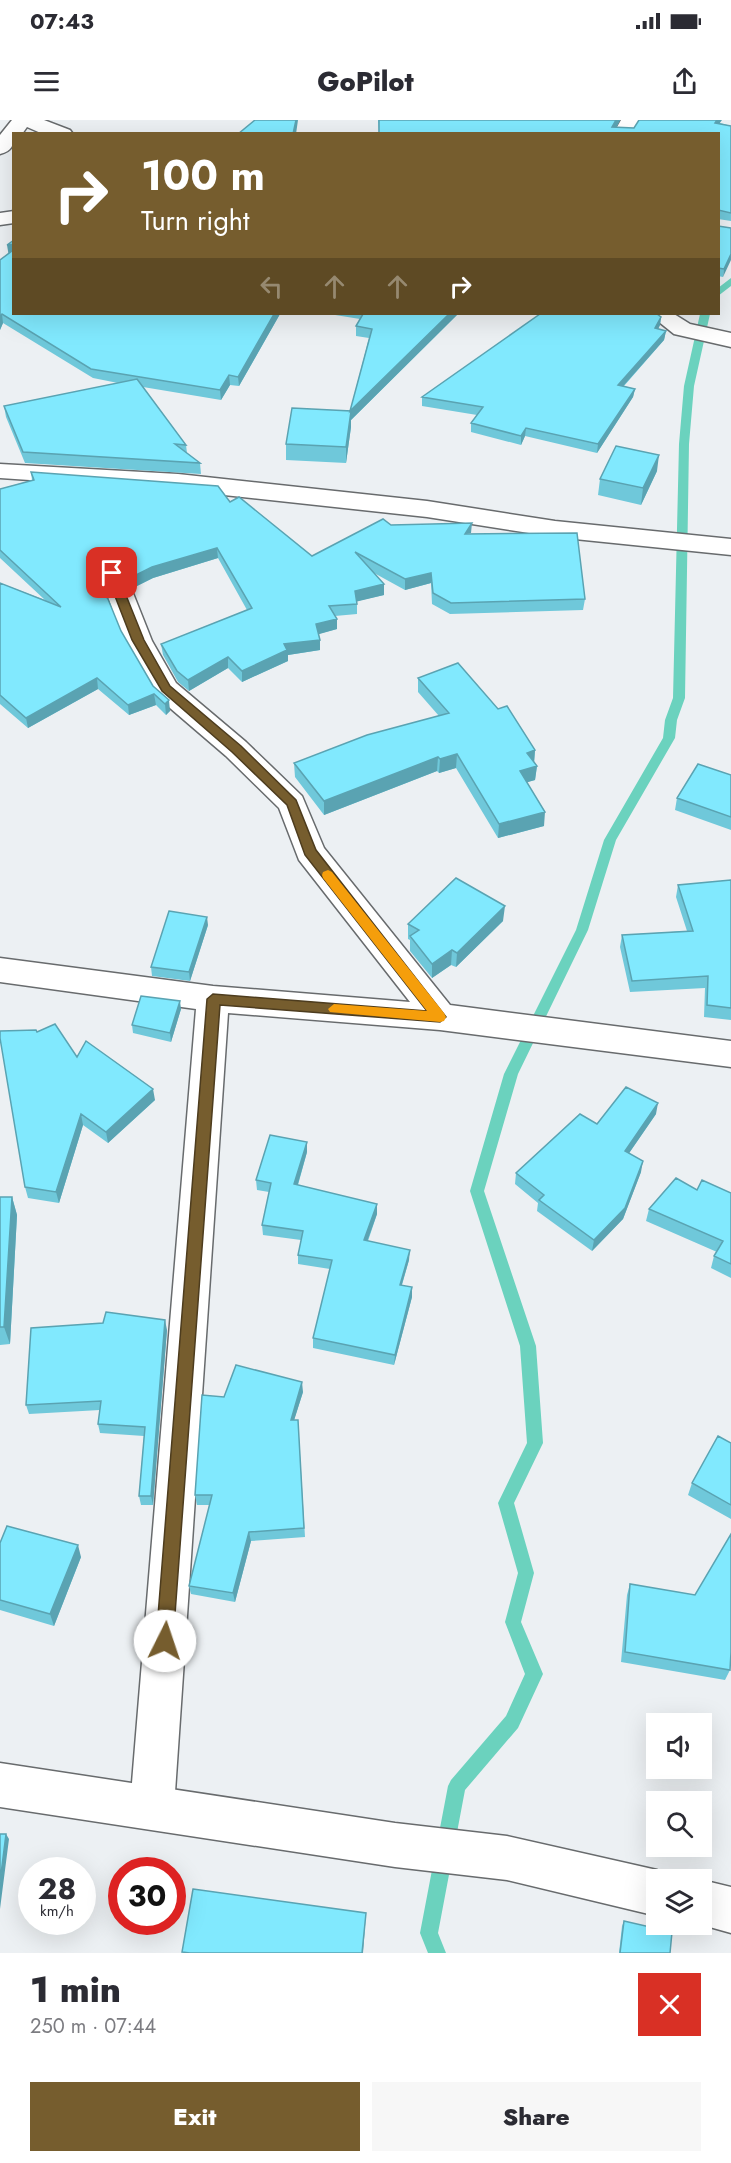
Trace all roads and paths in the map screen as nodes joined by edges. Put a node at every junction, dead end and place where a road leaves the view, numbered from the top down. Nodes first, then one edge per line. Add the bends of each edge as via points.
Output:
1 (24, 120) edge
2 (14, 132) edge
3 (57, 132) edge
4 (12, 134) edge
5 (0, 148) edge
6 (661, 315) edge
7 (731, 340) edge
8 (0, 471) edge
9 (731, 547) edge
10 (112, 573) dead end
11 (0, 970) edge
12 (213, 999) junction
13 (440, 1017) junction
14 (731, 1054) edge
15 (0, 1785) edge
16 (152, 1807) junction
17 (646, 1890) edge
18 (712, 1905) edge
19 (731, 1910) edge

1 - 2 street
1 - 3 street
4 - 5 street
6 - 7 street via 682,329
8 - 9 street via 178,482
10 - 13 street via 138,640 166,689 292,803 310,852
11 - 12 street
12 - 13 street
12 - 16 street
13 - 14 street
15 - 16 street
16 - 17 street via 395,1845 507,1858
18 - 19 street

